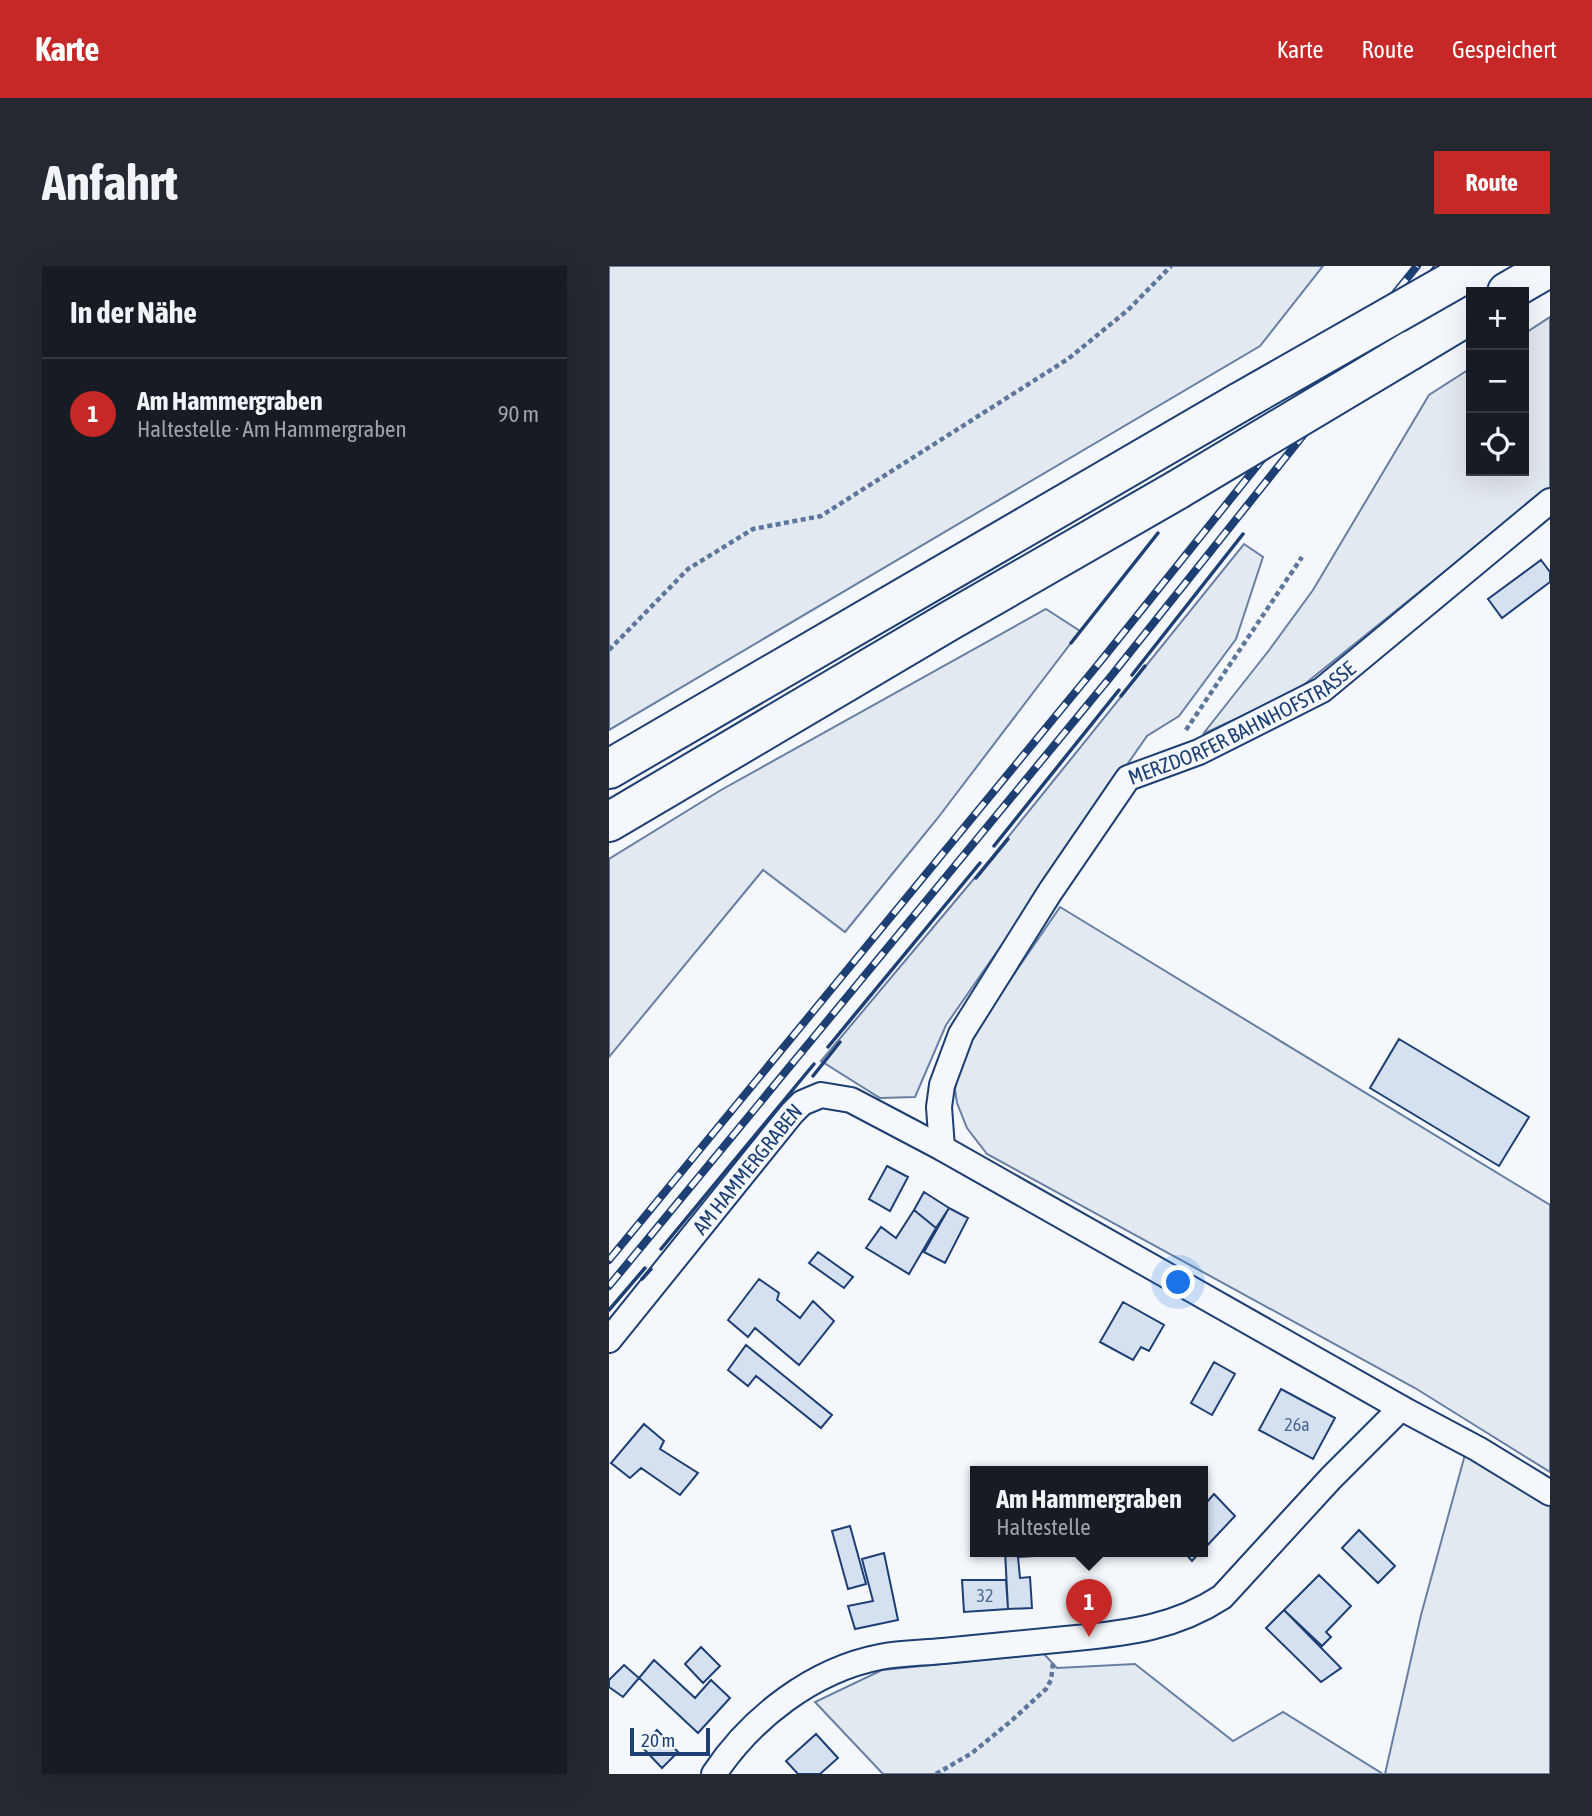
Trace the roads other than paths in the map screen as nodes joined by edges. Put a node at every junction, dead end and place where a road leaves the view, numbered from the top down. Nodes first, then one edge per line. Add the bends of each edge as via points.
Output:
1 (1550, 267) edge
2 (1470, 271) edge
3 (1516, 287) edge
4 (1466, 317) edge
5 (1550, 501) edge
6 (609, 769) edge
7 (609, 822) edge
8 (942, 1148) junction
9 (609, 1340) edge
10 (1401, 1408) junction
11 (1550, 1493) edge
12 (714, 1774) edge

1 - 3 main road
2 - 6 main road, bridge
4 - 7 main road, bridge
5 - 8 street, MERZDORFER BAHNHOFSTRASSE via 1322,690 1199,752 1128,778 961,1034 942,1085
8 - 9 street, AM HAMMERGRABEN via 851,1100 831,1095 812,1098 792,1113
8 - 10 street, AM HAMMERGRABEN
10 - 11 street, AM HAMMERGRABEN
10 - 12 street via 1222,1597 1203,1609 1157,1628 879,1657 833,1673 792,1695 763,1717

